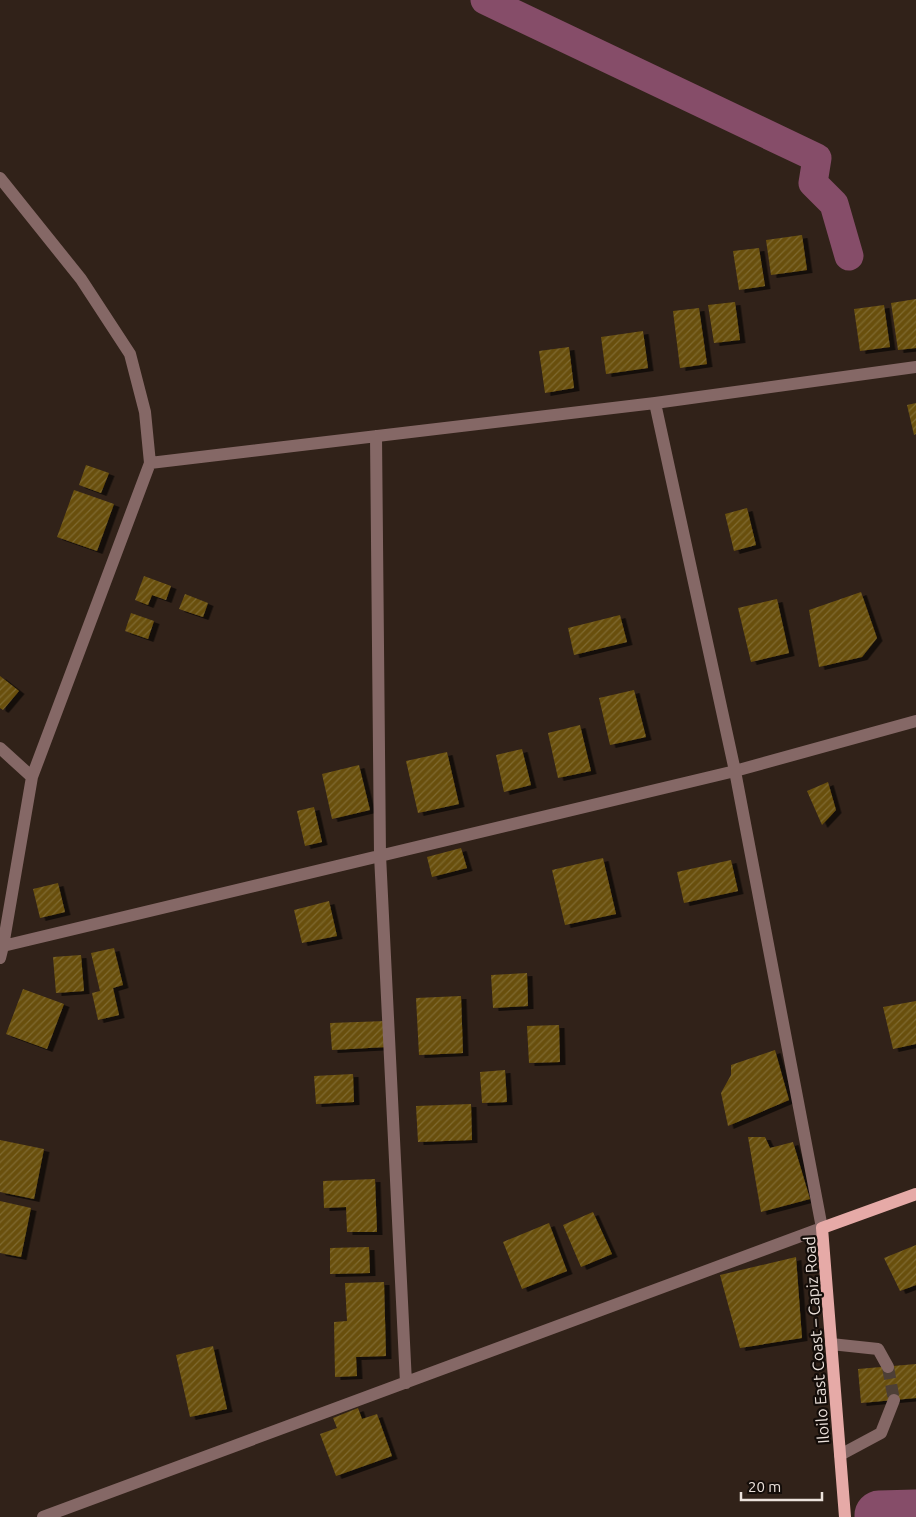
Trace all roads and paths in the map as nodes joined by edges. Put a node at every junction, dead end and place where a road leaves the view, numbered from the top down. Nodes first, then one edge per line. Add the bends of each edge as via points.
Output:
1 (0, 178) edge
2 (916, 367) edge
3 (655, 403) junction
4 (376, 436) junction
5 (150, 463) junction
6 (916, 720) edge
7 (0, 748) edge
8 (735, 771) junction
9 (32, 777) junction
10 (380, 855) junction
11 (2, 952) edge
12 (916, 1194) edge
13 (822, 1228) junction
14 (831, 1344) junction
15 (888, 1367) tunnel mouth
16 (406, 1383) junction
17 (894, 1400) tunnel mouth
18 (840, 1455) junction
19 (43, 1517) edge
20 (845, 1517) edge

1 - 5 street via 80,279 130,354 145,412
2 - 3 street
3 - 4 street
3 - 8 street
4 - 5 street
4 - 10 street
5 - 9 street
6 - 8 street
7 - 9 street
8 - 10 street
8 - 13 street
9 - 11 street
10 - 11 street
10 - 16 street
12 - 13 main road, Iloilo East Coast – Capiz Road
13 - 14 main road, Iloilo East Coast – Capiz Road
13 - 16 street
14 - 15 street via 878,1348
14 - 18 main road, Iloilo East Coast – Capiz Road
16 - 19 street
17 - 18 street via 881,1432
18 - 20 main road, Iloilo East Coast – Capiz Road

